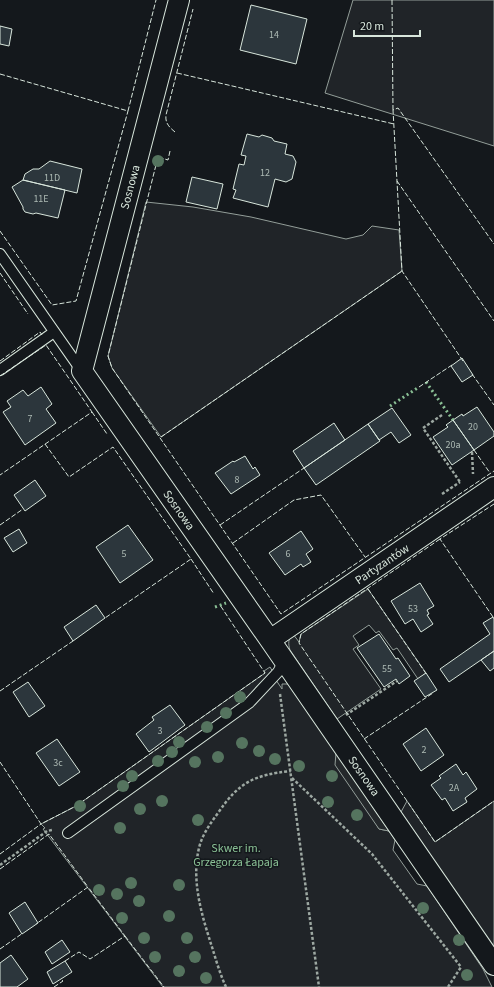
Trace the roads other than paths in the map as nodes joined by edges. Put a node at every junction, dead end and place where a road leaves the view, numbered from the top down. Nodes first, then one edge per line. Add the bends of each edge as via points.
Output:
1 (179, 0) edge
2 (0, 254) edge
3 (54, 332) junction
4 (0, 370) edge
5 (82, 371) junction
6 (494, 488) edge
7 (270, 640) junction
8 (281, 667) junction
9 (68, 833) road end
10 (494, 965) edge

1 - 5 street, Sosnowa
2 - 3 lane
3 - 4 lane
3 - 5 lane
5 - 7 street, Sosnowa
6 - 7 street, Partyzantów
7 - 8 street, Sosnowa
8 - 9 lane via 248,703
8 - 10 street, Sosnowa via 329,726

